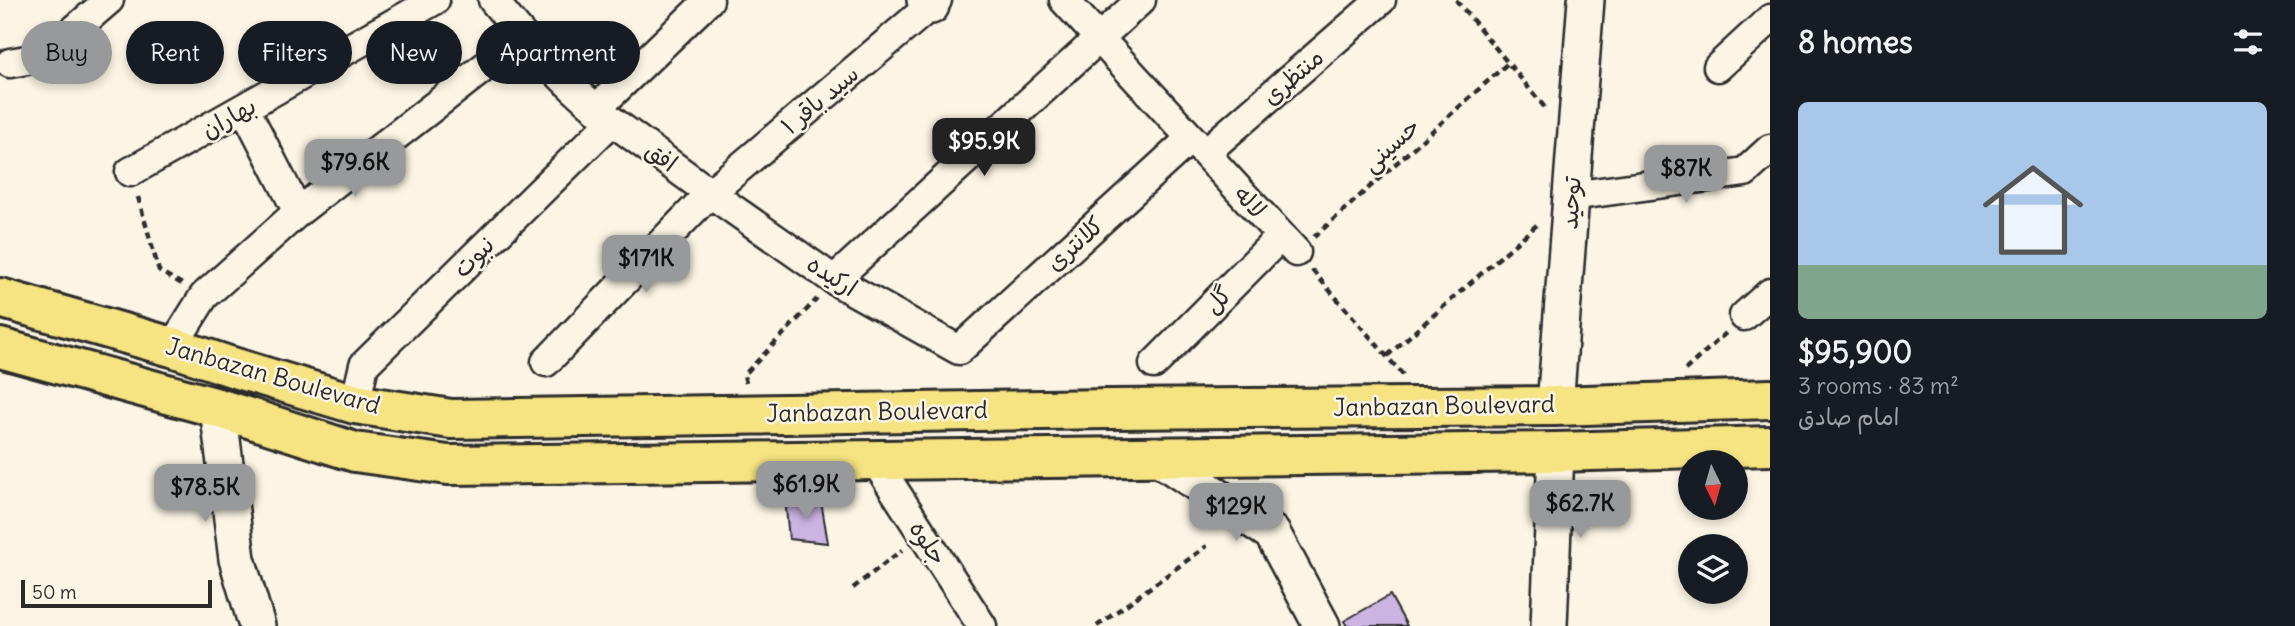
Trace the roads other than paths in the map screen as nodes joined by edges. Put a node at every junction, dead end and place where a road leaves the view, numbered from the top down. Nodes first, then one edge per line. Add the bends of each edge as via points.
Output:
1 (109, 0) edge
2 (435, 0) edge
3 (494, 0) edge
4 (709, 0) edge
5 (1064, 0) edge
6 (1141, 0) edge
7 (1381, 0) edge
8 (1586, 0) edge
9 (931, 2) edge
10 (1770, 19) edge
11 (510, 21) edge
12 (1100, 39) junction
13 (10, 64) dead end
14 (1718, 67) dead end
15 (476, 74) edge
16 (572, 84) edge
17 (245, 109) junction
18 (604, 115) junction
19 (1198, 146) junction
20 (1770, 149) edge
21 (130, 172) road end
22 (710, 193) junction
23 (1571, 196) junction
24 (298, 212) junction
25 (1288, 244) joint
26 (834, 280) junction
27 (1770, 293) edge
28 (0, 298) edge
29 (1744, 316) road end
30 (172, 347) junction
31 (0, 348) edge
32 (958, 350) joint
33 (546, 362) dead end
34 (1154, 364) dead end
35 (1770, 399) edge
36 (355, 404) junction
37 (1555, 406) junction
38 (218, 408) junction
39 (752, 414) junction
40 (1770, 446) edge
41 (1556, 452) junction
42 (1155, 455) junction
43 (874, 459) junction
44 (754, 463) junction
45 (257, 626) edge
46 (982, 626) edge
47 (1322, 626) edge
48 (1549, 626) edge

1 - 13 street via 43,57
2 - 17 street, بهاران
3 - 11 street, افق
4 - 18 street, نبوت
5 - 12 street, لاله
6 - 12 street
7 - 19 street, منتظری
8 - 23 street, توحید
9 - 22 street, سید باقر ۱
10 - 14 street
12 - 19 street, لاله
12 - 26 street
15 - 24 street
16 - 18 street, افق
17 - 21 street, بهاران
17 - 24 street
18 - 22 street, افق
18 - 36 street, نبوت via 364,365
19 - 25 street, لاله
19 - 32 street, کلانتری
20 - 23 street via 1745,172
22 - 26 street, ارکیده
22 - 33 street, سید باقر ۱
23 - 37 street, توحید
24 - 30 street via 204,296
25 - 34 street, گل
26 - 32 street, ارکیده
27 - 29 street
28 - 30 main road, Janbazan Boulevard
30 - 36 main road, Janbazan Boulevard
31 - 38 main road, Janbazan Boulevard
35 - 37 main road, Janbazan Boulevard
36 - 39 main road, Janbazan Boulevard via 451,419
37 - 39 main road, Janbazan Boulevard
38 - 44 main road, Janbazan Boulevard via 355,452 448,465
38 - 45 street via 237,559
39 - 44 main road
40 - 41 main road, Janbazan Boulevard
41 - 42 main road, Janbazan Boulevard
41 - 48 street
42 - 43 main road, Janbazan Boulevard
42 - 47 street via 1272,533
43 - 44 main road, Janbazan Boulevard
43 - 46 street, جلوه

